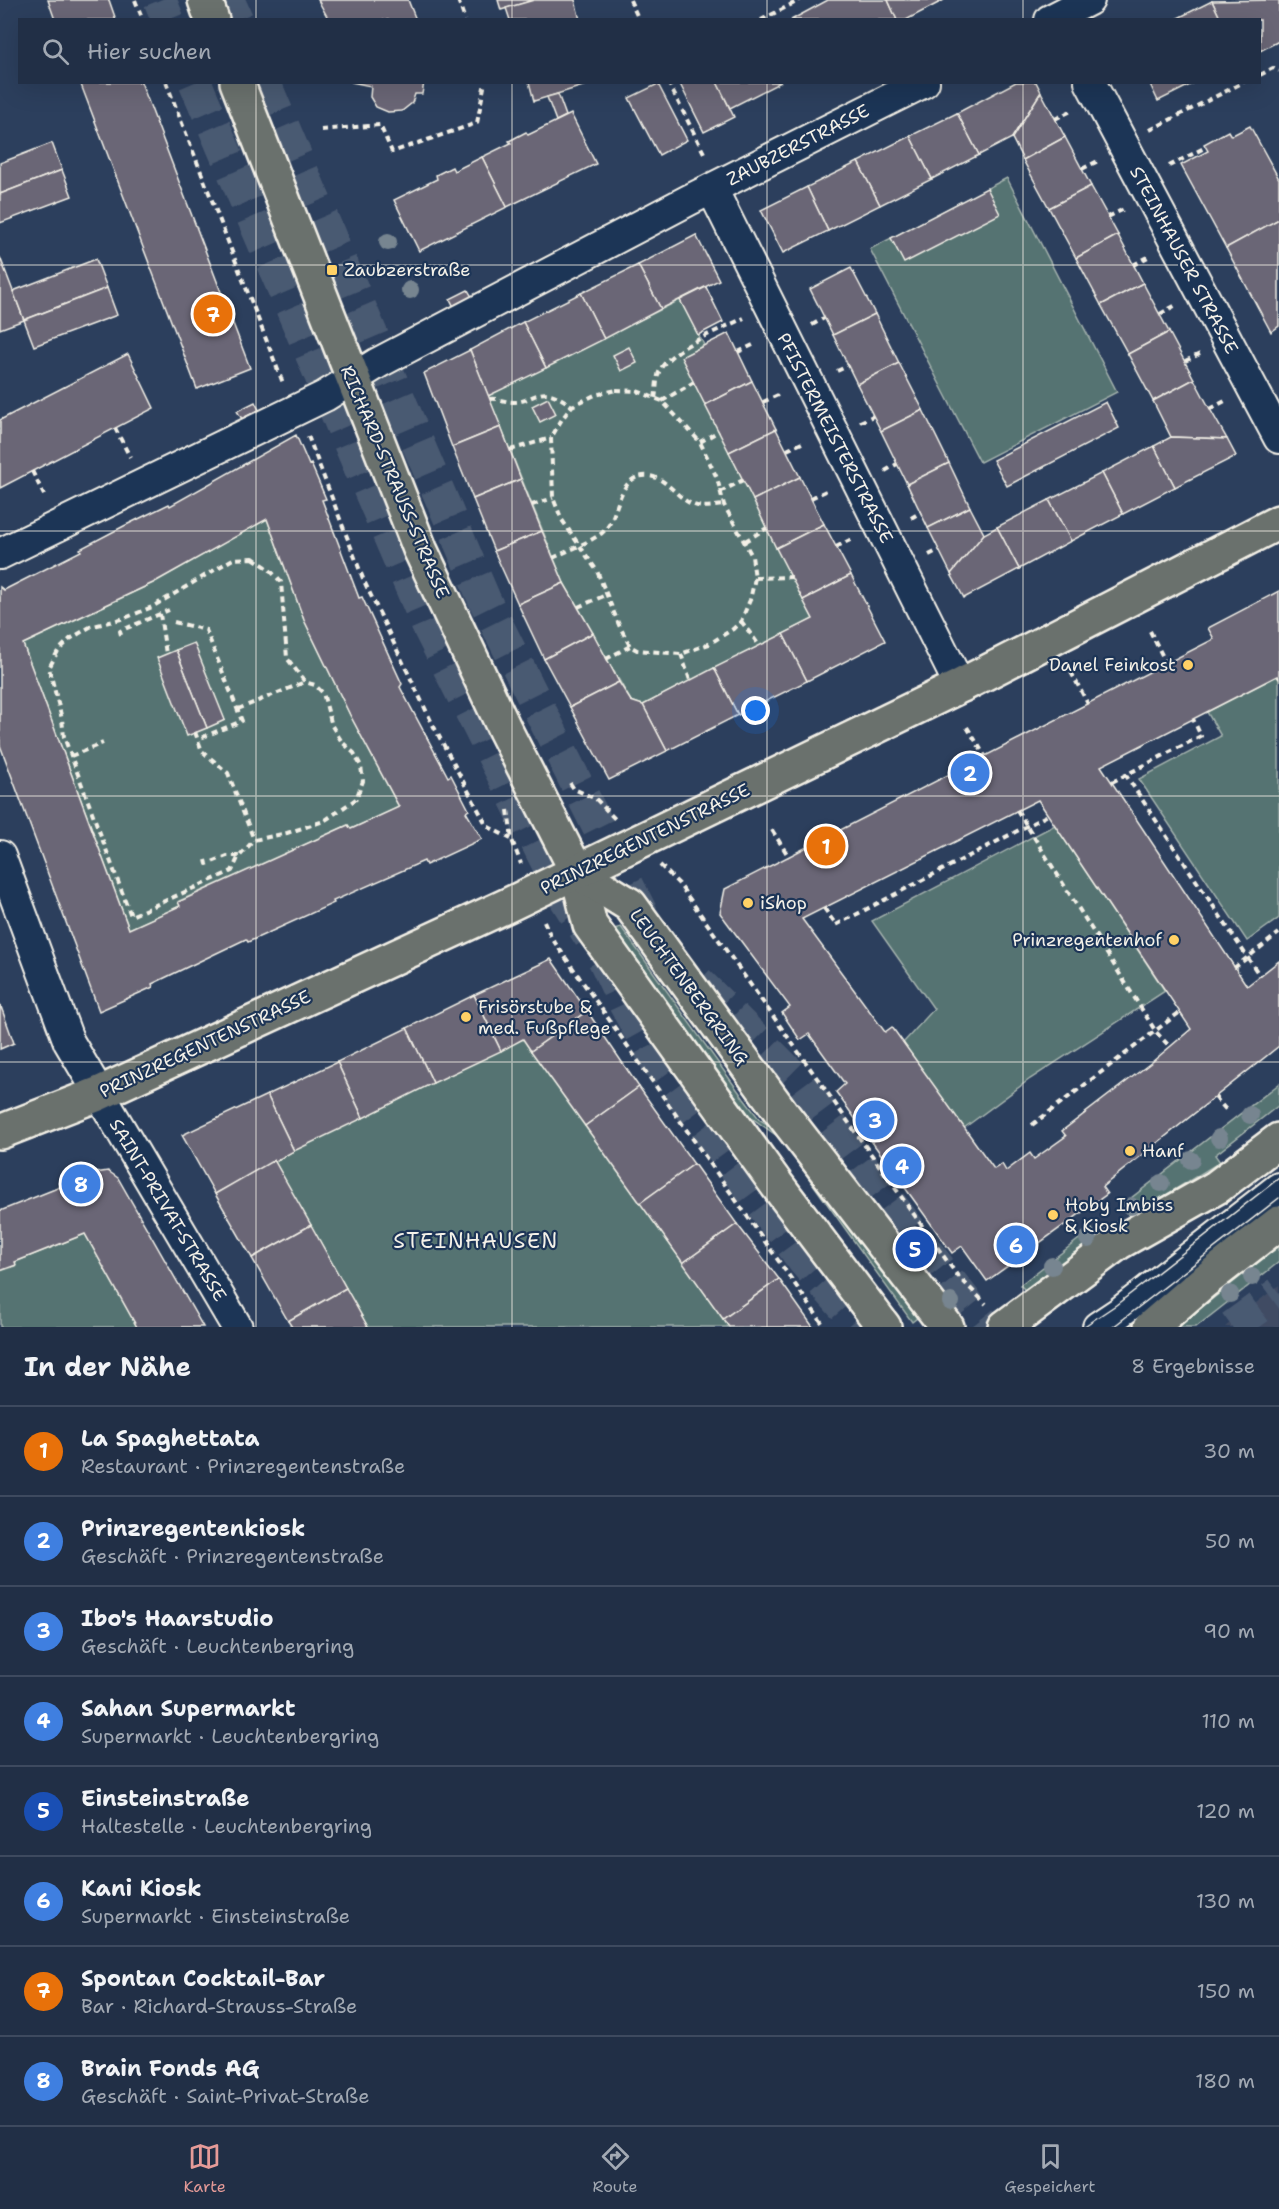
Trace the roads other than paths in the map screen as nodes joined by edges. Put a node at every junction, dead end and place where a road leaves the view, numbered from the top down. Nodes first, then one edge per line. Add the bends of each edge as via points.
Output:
1 (205, 0) edge
2 (1089, 0) edge
3 (1055, 14) edge
4 (211, 18) edge
5 (238, 84) edge
6 (920, 84) edge
7 (1083, 95) edge
8 (712, 189) junction
9 (352, 380) junction
10 (1279, 438) edge
11 (1279, 522) edge
12 (0, 554) edge
13 (960, 686) junction
14 (0, 856) edge
15 (577, 872) junction
16 (98, 1094) junction
17 (0, 1132) edge
18 (1279, 1140) edge
19 (1279, 1188) edge
20 (1279, 1223) edge
21 (237, 1327) edge
22 (884, 1327) edge
23 (947, 1327) edge
24 (1005, 1327) edge
25 (1098, 1327) edge
26 (1151, 1327) edge

1 - 4 main road
2 - 3 street
5 - 9 main road, RICHARD-STRAUSS-STRASSE
6 - 8 street, ZAUBZERSTRASSE
7 - 10 street, STEINHAUSER STRASSE
8 - 9 street, ZAUBZERSTRASSE
8 - 13 street, PFISTERMEISTERSTRASSE
9 - 12 street, ZAUBZERSTRASSE
9 - 15 main road, RICHARD-STRAUSS-STRASSE via 425,560
11 - 13 main road, PRINZREGENTENSTRASSE
13 - 15 main road, PRINZREGENTENSTRASSE
14 - 16 street, SAINT-PRIVAT-STRASSE via 69,1042
15 - 16 main road, PRINZREGENTENSTRASSE
15 - 22 main road via 590,925
15 - 23 main road, LEUCHTENBERGRING via 630,905 781,1112
16 - 17 main road, PRINZREGENTENSTRASSE
16 - 21 street, SAINT-PRIVAT-STRASSE
18 - 24 main road via 1209,1192 1118,1243
19 - 25 street
20 - 26 main road

